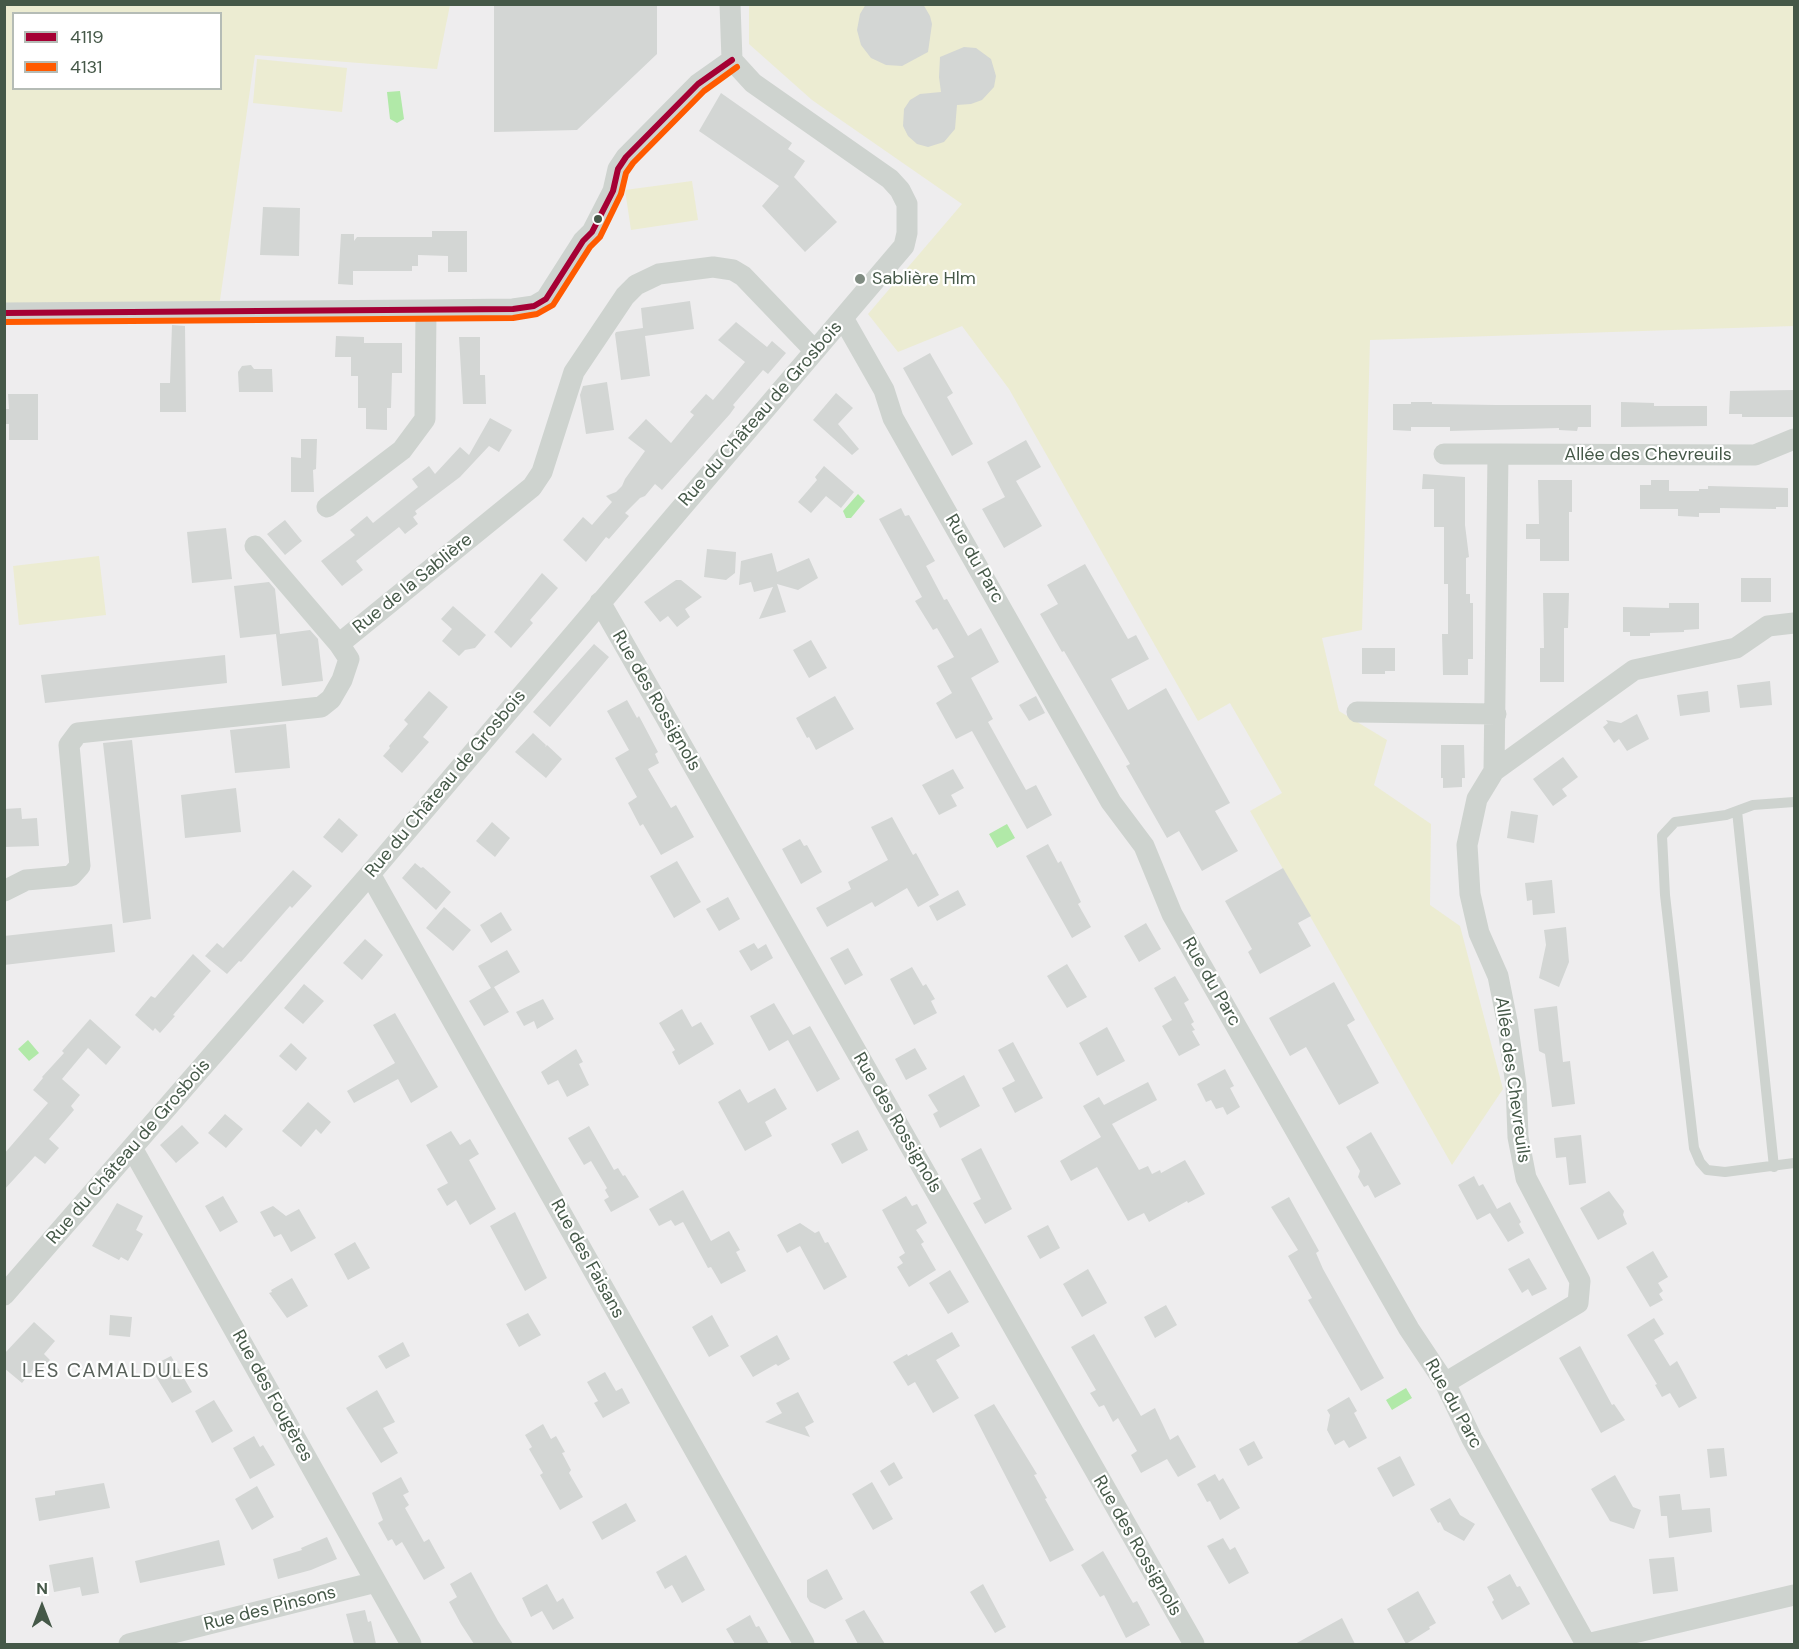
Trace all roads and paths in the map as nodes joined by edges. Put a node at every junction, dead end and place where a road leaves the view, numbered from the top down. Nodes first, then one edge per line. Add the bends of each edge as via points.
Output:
1 (730, 4) edge
2 (732, 60) junction
3 (426, 310) junction
4 (4, 313) edge
5 (843, 318) junction
6 (814, 350) junction
7 (1794, 440) edge
8 (1444, 454) dead end
9 (1498, 454) junction
10 (327, 507) dead end
11 (255, 546) dead end
12 (600, 602) junction
13 (1794, 623) edge
14 (339, 644) junction
15 (1357, 712) dead end
16 (1496, 714) junction
17 (1494, 771) junction
18 (1794, 802) edge
19 (1737, 811) junction
20 (370, 874) junction
21 (4, 891) edge
22 (132, 1148) junction
23 (1794, 1163) edge
24 (1774, 1167) junction
25 (4, 1295) edge
26 (1445, 1383) junction
27 (376, 1582) junction
28 (1794, 1595) edge
29 (129, 1644) edge
30 (411, 1644) edge
31 (804, 1644) edge
32 (1194, 1644) edge
33 (1586, 1644) edge

1 - 2 street
2 - 3 street via 698,84 626,157 592,232 546,299 534,306 513,309
2 - 5 street, Rue du Château de Grosbois via 753,83 890,179 907,204 904,246
3 - 4 street
3 - 10 street via 425,419 402,450
5 - 6 street, Rue du Château de Grosbois
5 - 26 street, Rue du Parc via 884,390 893,418 1111,802 1144,846 1172,914 1408,1329
6 - 12 street, Rue du Château de Grosbois
6 - 14 street, Rue de la Sablière via 734,270 713,267 659,274 636,285 574,372 542,472 532,487
7 - 9 street, Allée des Chevreuils via 1755,455
8 - 9 street, Allée des Chevreuils
9 - 16 street, Allée des Chevreuils
11 - 14 street
12 - 20 street, Rue du Château de Grosbois
12 - 32 street, Rue des Rossignols
13 - 17 street, Allée des Chevreuils via 1768,626 1736,648 1634,670
14 - 21 street, Rue de la Sablière via 349,659 331,699 321,707 78,733 69,745 80,866 70,876 26,880
15 - 16 street
16 - 17 street, Allée des Chevreuils
17 - 26 street, Allée des Chevreuils via 1477,799 1467,844 1470,894 1479,933 1498,976 1507,1021 1518,1137 1526,1178 1580,1281 1578,1303
18 - 19 lane via 1753,805
19 - 24 lane
19 - 24 lane via 1675,822 1662,836 1665,895 1694,1148 1707,1170
20 - 22 street, Rue du Château de Grosbois
20 - 31 street, Rue des Faisans
22 - 25 street, Rue du Château de Grosbois
22 - 27 street, Rue des Fougères
23 - 24 lane
26 - 33 street, Rue du Parc
27 - 29 street, Rue des Pinsons
27 - 30 street, Rue des Fougères
28 - 33 street

